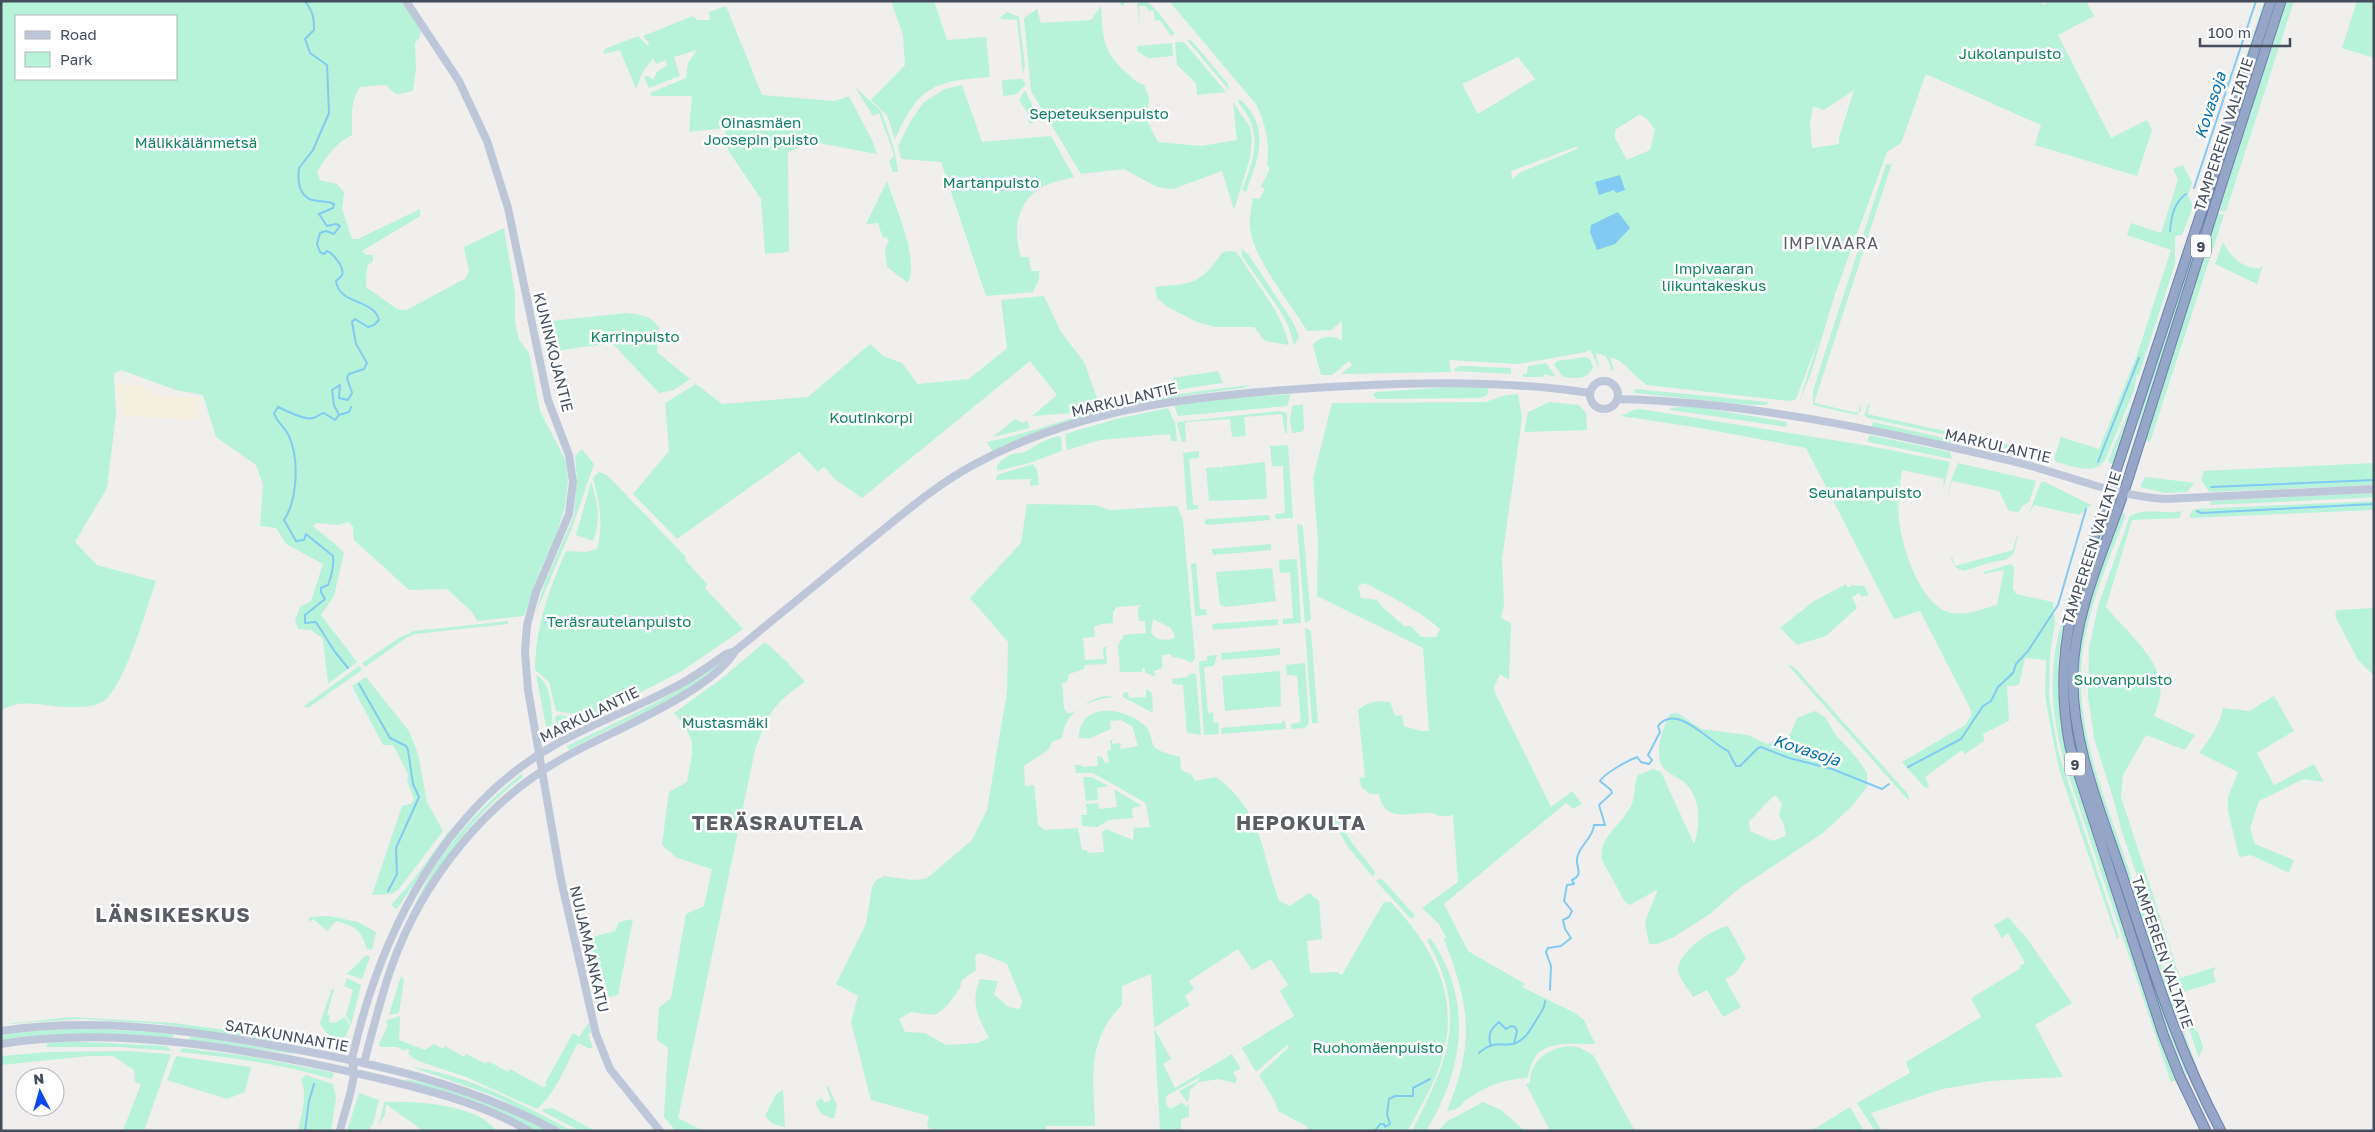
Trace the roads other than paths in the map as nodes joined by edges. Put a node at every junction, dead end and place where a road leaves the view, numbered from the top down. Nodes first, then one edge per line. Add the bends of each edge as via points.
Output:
1 (406, 1) edge
2 (2270, 1) edge
3 (2281, 1) edge
4 (1590, 393) junction
5 (1617, 399) junction
6 (2111, 489) junction
7 (2374, 489) edge
8 (2124, 492) junction
9 (736, 650) junction
10 (539, 754) junction
11 (542, 771) junction
12 (1, 1031) edge
13 (1, 1044) edge
14 (352, 1060) junction
15 (364, 1063) junction
16 (354, 1072) junction
17 (340, 1131) edge
18 (529, 1131) edge
19 (556, 1131) edge
20 (660, 1131) edge
21 (2206, 1131) edge
22 (2221, 1131) edge

1 - 10 main road, KUNINKOJANTIE via 458,81 477,117 494,161 508,208 548,400 571,463 573,491 570,514 536,592 527,626 525,663
2 - 6 highway, TAMPEREEN VALTATIE / 9
3 - 8 highway, TAMPEREEN VALTATIE / 9
4 - 5 main road via 1592,402 1602,408 1610,407
4 - 5 main road via 1596,384 1606,381 1615,387
4 - 9 main road, MARKULANTIE via 1523,385 1463,383 1246,392 1148,406 1069,425 999,452 932,492
5 - 6 main road, MARKULANTIE via 1692,402 1858,428 2040,468
6 - 8 main road, MARKULANTIE
6 - 21 highway, TAMPEREEN VALTATIE / 9 via 2071,612 2064,654 2063,712 2082,788 2163,1034
7 - 8 main road, MARKULANTIE via 2165,499
8 - 22 highway, TAMPEREEN VALTATIE / 9 via 2077,635 2073,695 2077,728 2092,786 2175,1032 2192,1075
9 - 10 main road, MARKULANTIE via 668,691
9 - 11 main road, MARKULANTIE via 731,659 676,700
10 - 11 main road, NUIJAMAANKATU
10 - 14 main road, MARKULANTIE via 481,803 427,872 387,948 370,993
11 - 15 main road, MARKULANTIE via 490,813 438,877 394,961
11 - 20 main road, NUIJAMAANKATU via 572,937 598,1042 610,1069
12 - 14 main road, SATAKUNNANTIE via 76,1024 134,1026 240,1040
13 - 16 main road, SATAKUNNANTIE via 76,1037 136,1040 219,1048
14 - 15 main road, SATAKUNNANTIE
14 - 16 main road
15 - 16 main road
15 - 19 main road, SATAKUNNANTIE via 472,1092
16 - 17 main road
16 - 18 main road, SATAKUNNANTIE via 456,1099

